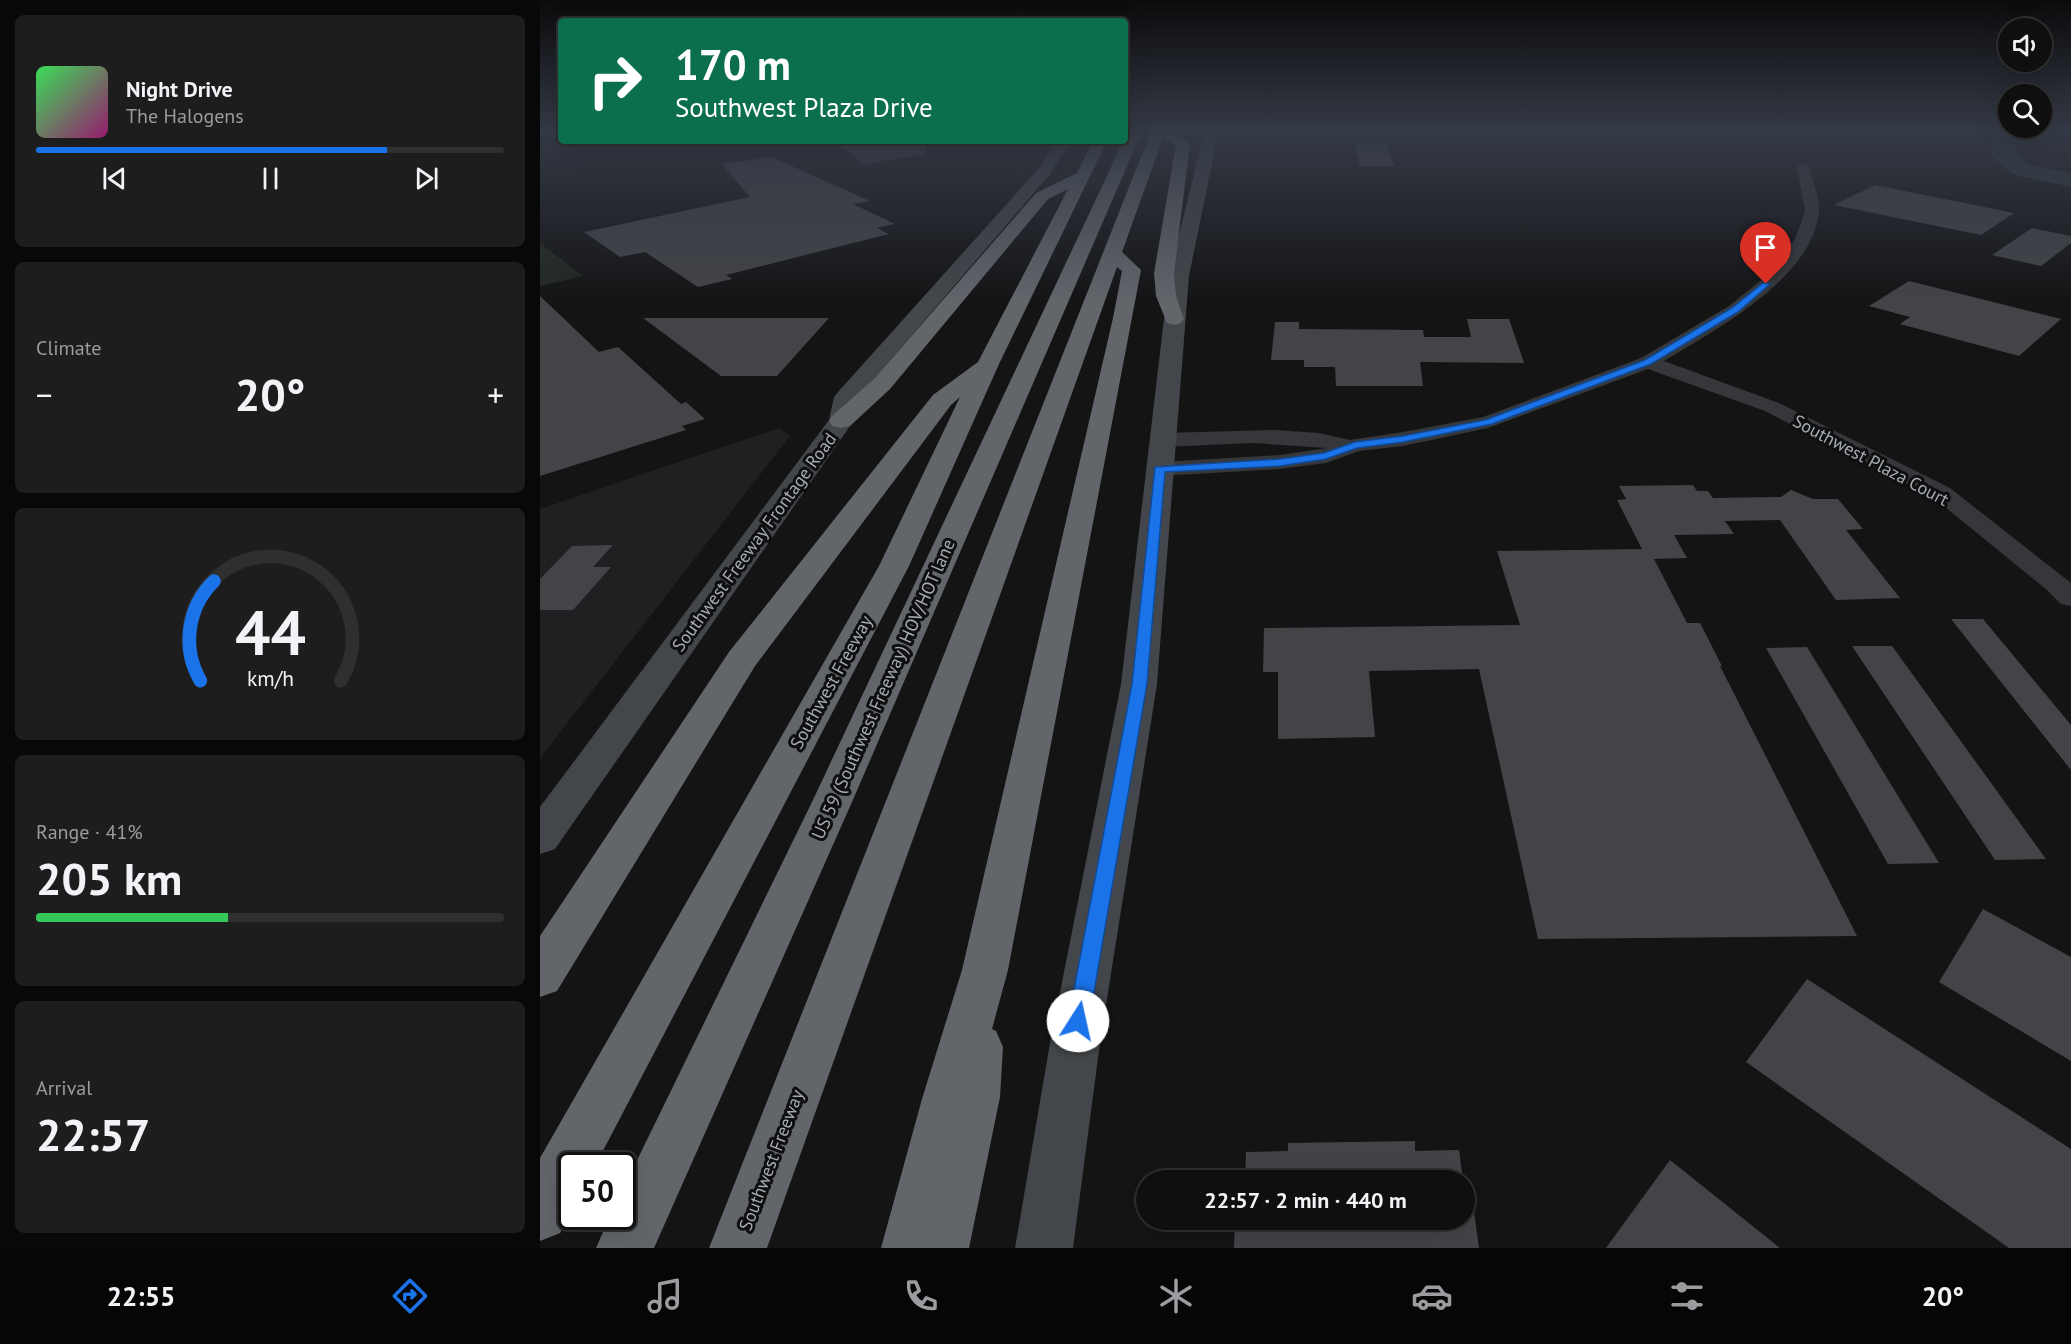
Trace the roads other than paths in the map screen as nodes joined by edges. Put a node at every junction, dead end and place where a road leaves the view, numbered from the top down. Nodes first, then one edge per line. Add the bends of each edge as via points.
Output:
1 (1031, 187) edge
2 (1067, 187) edge
3 (1091, 187) edge
4 (1093, 187) edge
5 (1137, 187) edge
6 (1177, 187) edge
7 (1197, 187) edge
8 (1807, 187) edge
9 (1111, 254) junction
10 (1174, 319) junction
11 (1648, 362) junction
12 (988, 364) junction
13 (841, 421) junction
14 (1162, 455) junction
15 (2071, 598) edge
16 (540, 838) edge
17 (990, 947) junction
18 (540, 976) edge
19 (540, 1213) edge
20 (625, 1248) edge
21 (738, 1248) edge
22 (910, 1248) edge
23 (940, 1248) edge
24 (1044, 1248) edge

1 - 13 main road, Southwest Freeway Frontage Road via 846,397
2 - 13 highway via 1042,196 882,384
3 - 12 highway, Southwest Freeway
4 - 20 highway, US 59 (Southwest Freeway) HOV/HOT lane via 832,802
5 - 9 highway, Southwest Freeway
6 - 10 highway via 1164,273
7 - 10 main road
8 - 11 street via 1812,211 1804,237 1780,273 1735,310
9 - 17 highway via 1132,270
9 - 21 highway, Southwest Freeway
10 - 14 main road
11 - 14 street via 1488,422 1355,445 1326,456 1280,462
11 - 15 street, Southwest Plaza Court via 1772,407 1942,493
12 - 18 highway via 942,400 741,660
12 - 19 highway, Southwest Freeway via 894,566
13 - 16 main road, Southwest Freeway Frontage Road
14 - 24 main road via 1139,684 1075,1043
17 - 22 highway
17 - 23 highway via 974,1096

